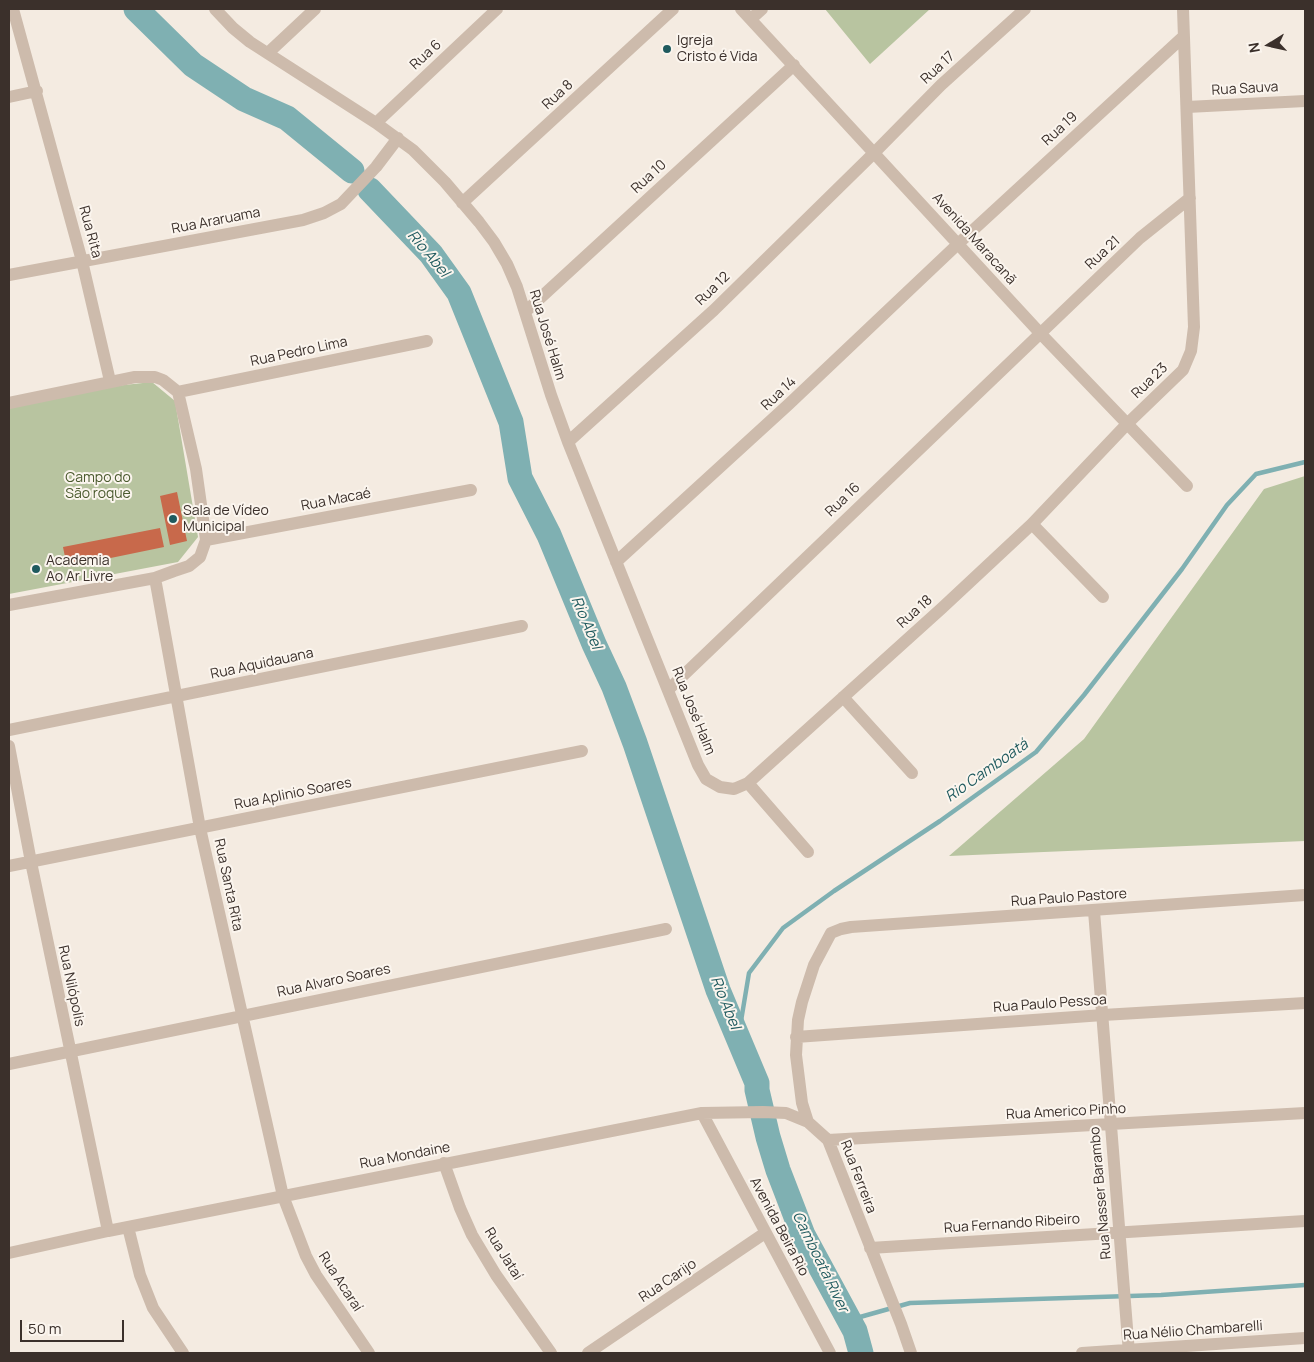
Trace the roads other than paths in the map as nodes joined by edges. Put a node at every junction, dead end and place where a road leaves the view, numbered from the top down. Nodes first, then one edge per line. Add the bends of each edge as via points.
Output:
1 (13, 9) edge
2 (215, 9) edge
3 (315, 9) edge
4 (497, 9) edge
5 (673, 9) edge
6 (742, 9) edge
7 (762, 9) edge
8 (1025, 9) edge
9 (1183, 9) edge
10 (751, 19) junction
11 (1183, 37) junction
12 (268, 53) junction
13 (794, 65) junction
14 (37, 91) junction
15 (9, 97) edge
16 (1305, 101) edge
17 (1187, 107) junction
18 (376, 123) junction
19 (398, 138) junction
20 (874, 153) junction
21 (1190, 198) junction
22 (462, 202) junction
23 (959, 244) junction
24 (82, 261) junction
25 (9, 274) edge
26 (525, 312) junction
27 (1040, 333) junction
28 (427, 341) dead end
29 (110, 381) junction
30 (178, 392) junction
31 (9, 402) edge
32 (1127, 424) junction
33 (568, 442) junction
34 (1188, 486) dead end
35 (471, 490) dead end
36 (1032, 524) junction
37 (206, 540) junction
38 (616, 562) junction
39 (155, 578) junction
40 (1103, 597) dead end
41 (9, 605) edge
42 (522, 626) dead end
43 (668, 690) junction
44 (177, 697) junction
45 (842, 697) junction
46 (9, 730) edge
47 (9, 746) edge
48 (582, 751) dead end
49 (912, 773) dead end
50 (748, 783) junction
51 (200, 828) junction
52 (808, 852) dead end
53 (31, 862) junction
54 (9, 866) edge
55 (1305, 895) edge
56 (1094, 911) junction
57 (666, 929) dead end
58 (1305, 1003) edge
59 (241, 1015) junction
60 (1102, 1015) junction
61 (796, 1037) junction
62 (70, 1052) junction
63 (9, 1064) edge
64 (702, 1113) junction
65 (1305, 1113) edge
66 (808, 1122) junction
67 (1111, 1125) junction
68 (828, 1140) junction
69 (444, 1163) junction
70 (283, 1196) junction
71 (1305, 1221) edge
72 (128, 1227) junction
73 (108, 1231) junction
74 (1119, 1232) junction
75 (765, 1233) junction
76 (870, 1248) junction
77 (9, 1253) edge
78 (1305, 1338) edge
79 (1240, 1348) edge
80 (1129, 1351) edge
81 (183, 1353) edge
82 (369, 1353) edge
83 (551, 1353) edge
84 (588, 1353) edge
85 (830, 1353) edge
86 (911, 1353) edge
87 (1082, 1353) edge

1 - 14 street
2 - 12 street, Rua José Halm via 238,33
3 - 12 street
4 - 18 street, Rua 6
5 - 22 street, Rua 8
6 - 10 street, Avenida Maracanã
7 - 10 street
8 - 20 street, Rua 17 via 941,85
9 - 11 street, Rua 23
10 - 13 street, Avenida Maracanã
11 - 17 street, Rua 23
11 - 23 street, Rua 19
12 - 18 street, Rua José Halm
13 - 20 street, Avenida Maracanã
13 - 26 street, Rua 10
14 - 15 street
14 - 24 street, Rua Rita
16 - 17 street, Rua Sauva
17 - 21 street, Rua 23
18 - 19 street, Rua José Halm
19 - 22 street, Rua José Halm via 429,165
19 - 24 street, Rua Araruama via 376,167 332,210 303,220
20 - 23 street, Avenida Maracanã
20 - 33 street, Rua 12 via 714,310
21 - 27 street, Rua 21 via 1140,238
21 - 32 street, Rua 23 via 1194,327 1191,351 1183,370
22 - 26 street, Rua José Halm via 507,264
23 - 27 street, Avenida Maracanã
23 - 38 street, Rua 14
24 - 25 street, Rua Araruama
24 - 29 street, Rua Rita
26 - 33 street, Rua José Halm
27 - 32 street, Avenida Maracanã
27 - 43 street, Rua 16
28 - 30 street, Rua Pedro Lima
29 - 30 street via 155,377
29 - 31 street
30 - 37 street via 196,469
32 - 34 street, Avenida Maracanã
32 - 36 street, Rua 18
33 - 38 street, Rua José Halm
35 - 37 street, Rua Macaé
36 - 40 street
36 - 45 street, Rua 18
37 - 39 street via 200,557 189,566
38 - 43 street, Rua José Halm
39 - 41 street
39 - 44 street, Rua Santa Rita
42 - 44 street, Rua Aquidauana
43 - 50 street, Rua José Halm via 706,778 720,787 734,789
44 - 46 street, Rua Aquidauana
44 - 51 street, Rua Santa Rita
45 - 49 street
45 - 50 street, Rua 18
47 - 53 street, Rua Nilópolis
48 - 51 street, Rua Aplinio Soares
50 - 52 street
51 - 53 street, Rua Aplinio Soares
51 - 59 street, Rua Santa Rita
53 - 54 street, Rua Aplinio Soares
53 - 62 street, Rua Nilópolis
55 - 56 street, Rua Paulo Pastore
56 - 60 street, Rua Nasser Barambo
56 - 61 street, Rua Paulo Pastore via 851,927 834,931 814,965 802,1002
57 - 59 street, Rua Alvaro Soares
58 - 60 street, Rua Paulo Pessoa
59 - 62 street, Rua Alvaro Soares
59 - 70 street, Rua Santa Rita
60 - 61 street, Rua Paulo Pessoa
60 - 67 street, Rua Nasser Barambo
61 - 66 street via 799,1085
62 - 63 street, Rua Alvaro Soares
62 - 73 street, Rua Nilópolis
64 - 66 street, Rua Mondaine via 786,1113
64 - 69 street, Rua Mondaine
64 - 75 street, Avenida Beira Rio
65 - 67 street, Rua Americo Pinho
66 - 68 street, Rua Ferreira
67 - 68 street, Rua Americo Pinho
67 - 74 street, Rua Nasser Barambo
68 - 76 street, Rua Ferreira
69 - 70 street, Rua Mondaine
69 - 83 street, Rua Jataí via 472,1235
70 - 72 street, Rua Mondaine
70 - 82 street, Rua Acaraí via 316,1275
71 - 74 street, Rua Fernando Ribeiro
72 - 73 street, Rua Mondaine
72 - 81 street via 153,1308
73 - 77 street, Rua Mondaine
74 - 76 street, Rua Fernando Ribeiro
74 - 80 street, Rua Nasser Barambo
75 - 84 street, Rua Carijo
75 - 85 street, Avenida Beira Rio
76 - 86 street, Rua Ferreira
78 - 79 street, Rua Nélio Chambarelli
79 - 80 street, Rua Nélio Chambarelli
80 - 87 street, Rua Nélio Chambarelli

